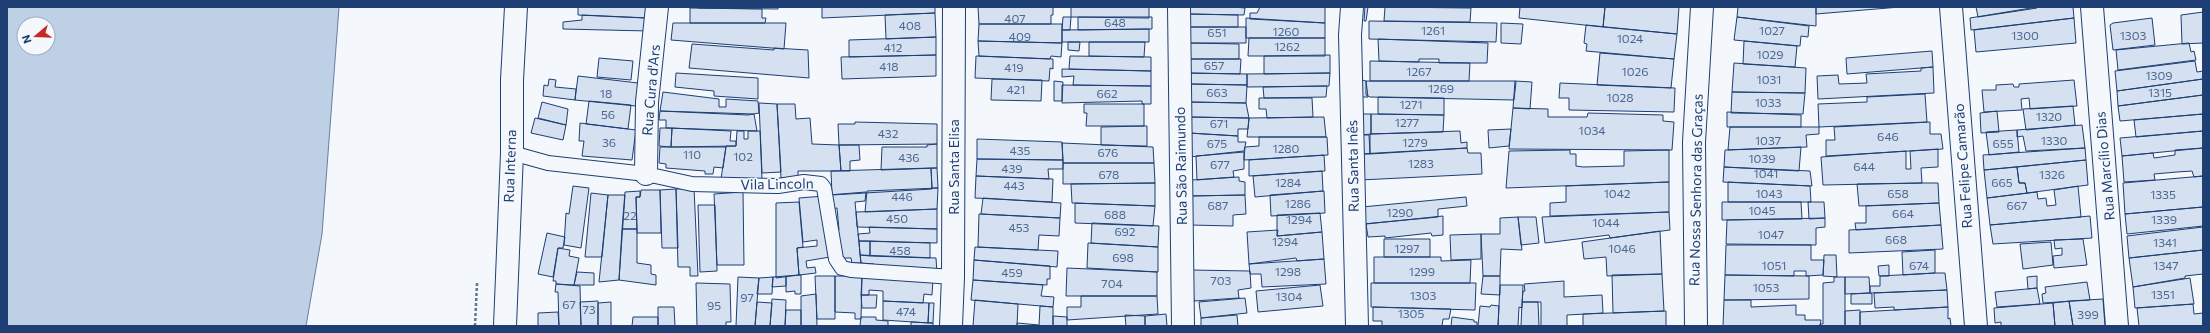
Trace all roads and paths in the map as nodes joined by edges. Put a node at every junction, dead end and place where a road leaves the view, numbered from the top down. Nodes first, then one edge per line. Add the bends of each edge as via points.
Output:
1 (516, 7) edge
2 (657, 7) edge
3 (954, 7) edge
4 (1179, 7) edge
5 (1352, 7) edge
6 (1702, 7) edge
7 (1951, 7) edge
8 (2092, 7) edge
9 (2095, 7) edge
10 (512, 153) junction
11 (646, 174) junction
12 (954, 277) junction
13 (505, 326) edge
14 (951, 326) edge
15 (1183, 326) edge
16 (1357, 326) edge
17 (1696, 326) edge
18 (1976, 326) edge
19 (2117, 326) edge

1 - 10 street, Rua Interna
2 - 11 street, Rua Cura d'Ars via 647,102
3 - 12 street, Rua Santa Elisa
4 - 15 street, Rua São Raimundo
5 - 16 street, Rua Santa Inês via 1350,35
6 - 17 street, Rua Nossa Senhora das Graças via 1694,142
7 - 18 street, Rua Felipe Camarão
8 - 9 street
8 - 19 street, Rua Marcílio Dias
10 - 11 lane, Vila Lincoln via 548,163
10 - 13 street, Rua Interna
11 - 12 lane, Vila Lincoln via 692,184 820,184 824,188 836,260 842,268
12 - 14 street, Rua Santa Elisa

